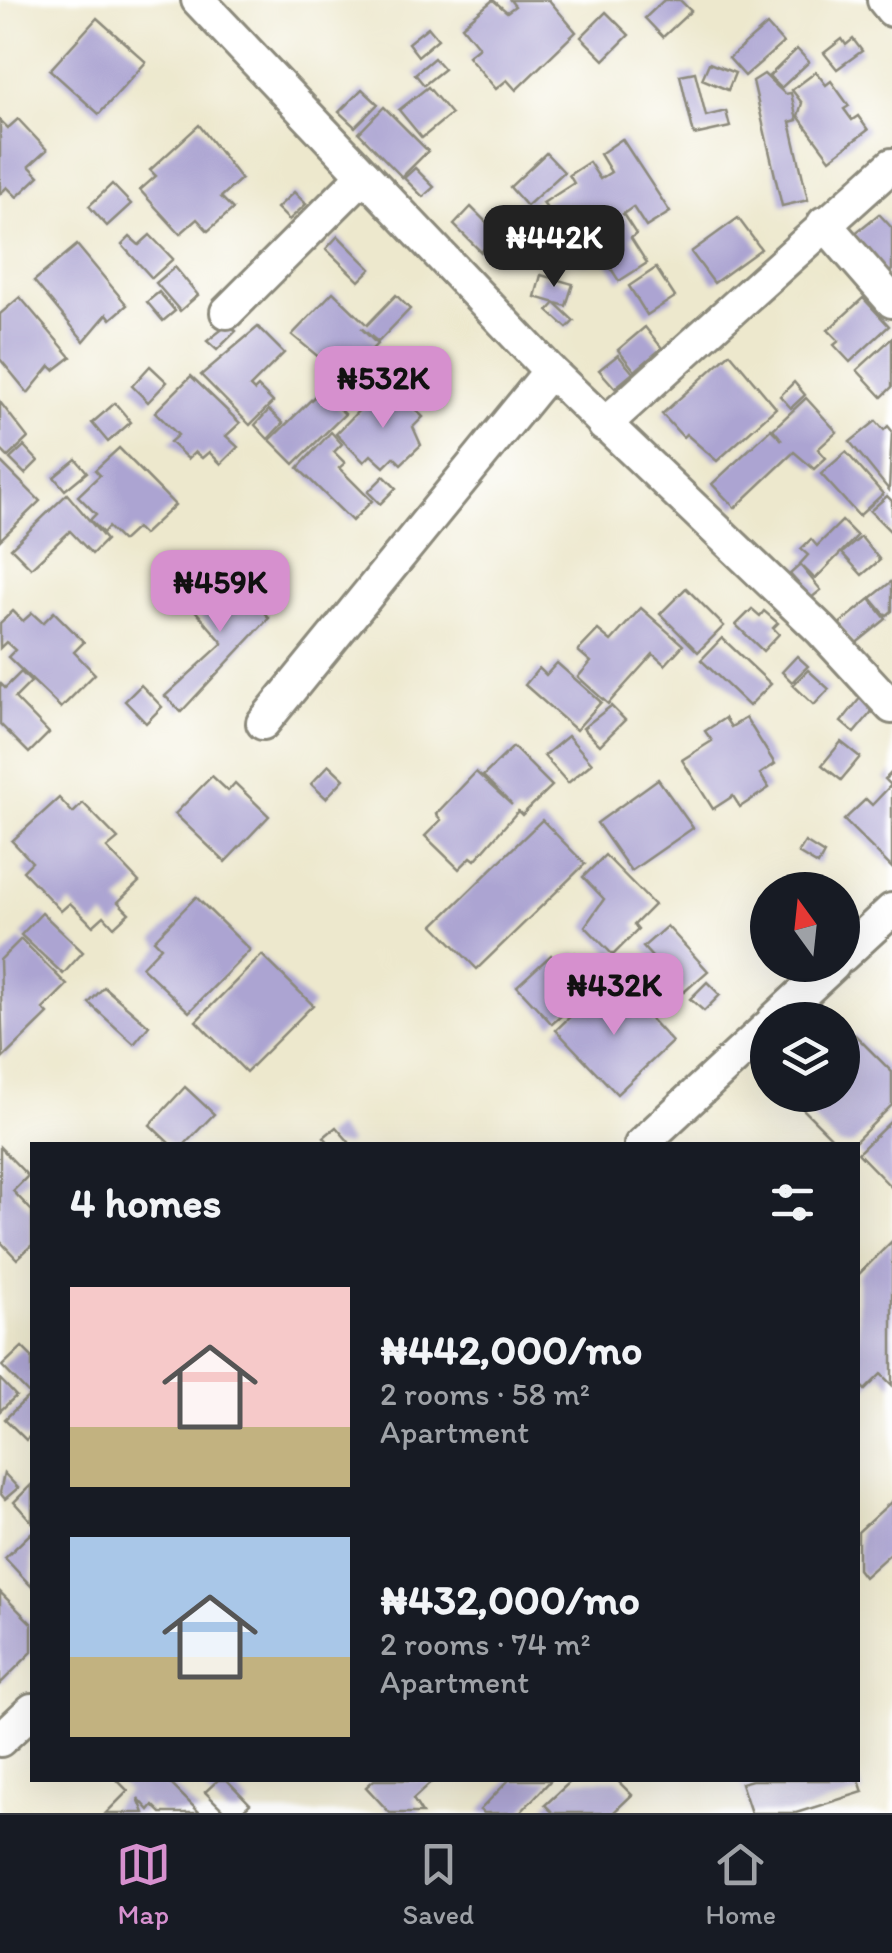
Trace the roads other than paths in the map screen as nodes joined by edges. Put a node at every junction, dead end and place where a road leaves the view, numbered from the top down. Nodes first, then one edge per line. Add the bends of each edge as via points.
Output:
1 (198, 0) edge
2 (884, 0) edge
3 (892, 10) edge
4 (892, 166) edge
5 (364, 175) junction
6 (824, 223) junction
7 (892, 302) edge
8 (227, 312) dead end
9 (550, 371) junction
10 (604, 425) junction
11 (892, 706) edge
12 (263, 724) dead end
13 (892, 910) edge
14 (860, 939) edge
15 (815, 982) edge
16 (793, 1002) edge
17 (750, 1043) edge
18 (644, 1142) edge
19 (30, 1712) edge
20 (0, 1740) edge

1 - 5 street
2 - 3 street
4 - 6 street
5 - 8 street
5 - 9 street
6 - 7 street
6 - 10 street
9 - 10 street
9 - 12 street
10 - 11 street
13 - 14 street
15 - 16 street
17 - 18 street
19 - 20 street

